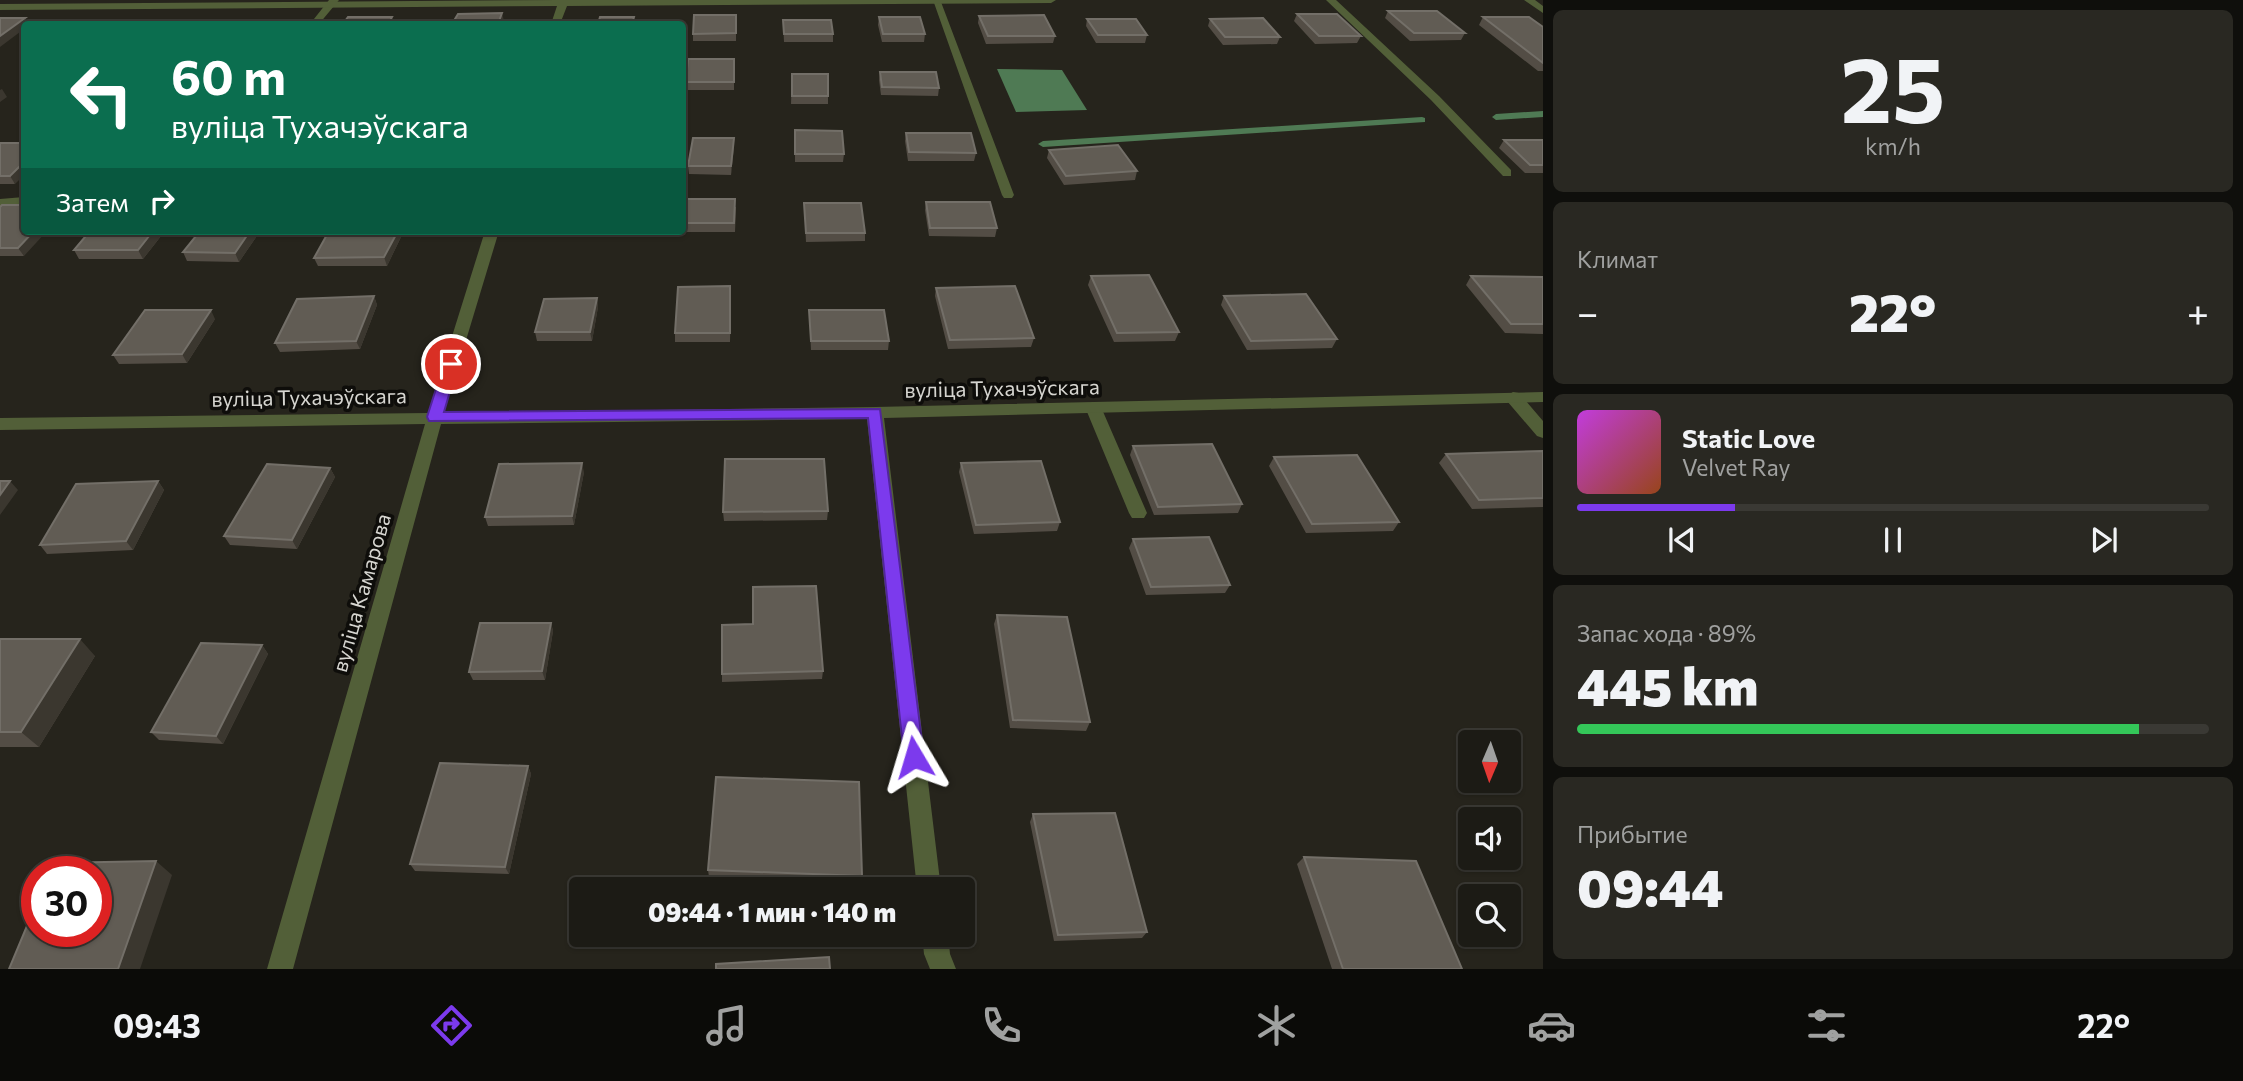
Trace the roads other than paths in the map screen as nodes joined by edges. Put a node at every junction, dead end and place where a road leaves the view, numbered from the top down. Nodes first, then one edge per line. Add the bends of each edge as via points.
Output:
1 (1039, 0) edge
2 (1051, 0) edge
3 (1331, 0) edge
4 (1528, 0) edge
5 (866, 1) edge
6 (332, 2) edge
7 (936, 2) edge
8 (169, 3) edge
9 (563, 3) edge
10 (0, 7) edge
11 (1543, 10) edge
12 (316, 21) edge
13 (557, 21) edge
14 (1507, 173) dead end
15 (1008, 195) dead end
16 (21, 201) edge
17 (0, 203) edge
18 (491, 235) edge
19 (1513, 397) junction
20 (1543, 397) edge
21 (1093, 407) junction
22 (875, 413) junction
23 (435, 417) junction
24 (0, 424) edge
25 (1543, 432) edge
26 (1138, 513) dead end
27 (928, 877) edge
28 (936, 947) edge
29 (281, 969) edge
30 (943, 969) edge

1 - 2 street
1 - 7 street
3 - 14 street
4 - 11 street
5 - 7 street
5 - 9 street
6 - 8 street
6 - 9 street
6 - 12 street
7 - 15 street
8 - 10 street
9 - 13 street
16 - 17 street
18 - 23 street, вуліца Камарова
19 - 20 street, вуліца Тухачэўскага
19 - 21 street, вуліца Тухачэўскага
19 - 25 street
21 - 22 street, вуліца Тухачэўскага
21 - 26 street
22 - 23 street, вуліца Тухачэўскага
22 - 27 street
23 - 24 street, вуліца Тухачэўскага
23 - 29 street, вуліца Камарова
28 - 30 street

